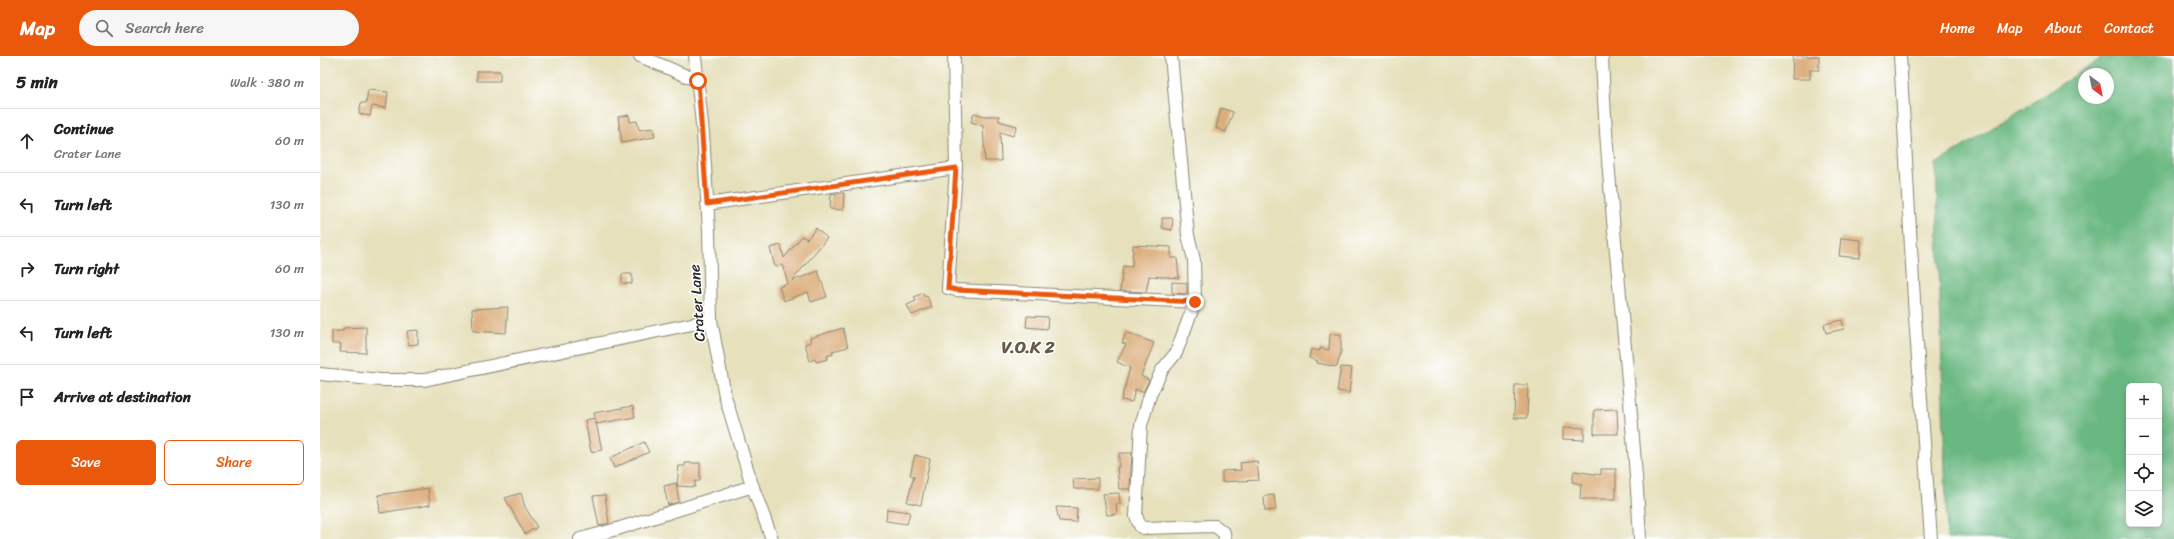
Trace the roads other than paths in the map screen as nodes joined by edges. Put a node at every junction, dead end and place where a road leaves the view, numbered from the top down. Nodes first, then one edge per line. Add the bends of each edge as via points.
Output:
1 (640, 56) edge
2 (696, 56) edge
3 (954, 56) edge
4 (1171, 56) edge
5 (1602, 56) edge
6 (1900, 56) edge
7 (698, 81) junction
8 (956, 168) junction
9 (707, 204) junction
10 (1195, 302) junction
11 (711, 320) junction
12 (320, 374) edge
13 (753, 486) junction
14 (580, 539) edge
15 (772, 539) edge
16 (1225, 539) edge
17 (1640, 539) edge
18 (1931, 539) edge

1 - 7 street
2 - 7 street, Crater Lane
3 - 8 street
4 - 10 street via 1188,235 1194,260
5 - 17 street via 1617,274 1636,454
6 - 18 street
7 - 9 street, Crater Lane
8 - 9 street
8 - 10 street via 948,288
9 - 11 street, Crater Lane
10 - 16 street via 1176,353 1162,370 1150,395 1141,425 1136,516 1143,528 1215,526 1224,533
11 - 12 street via 424,380 381,380
11 - 13 street, Crater Lane via 725,396
13 - 14 street
13 - 15 street, Crater Lane

